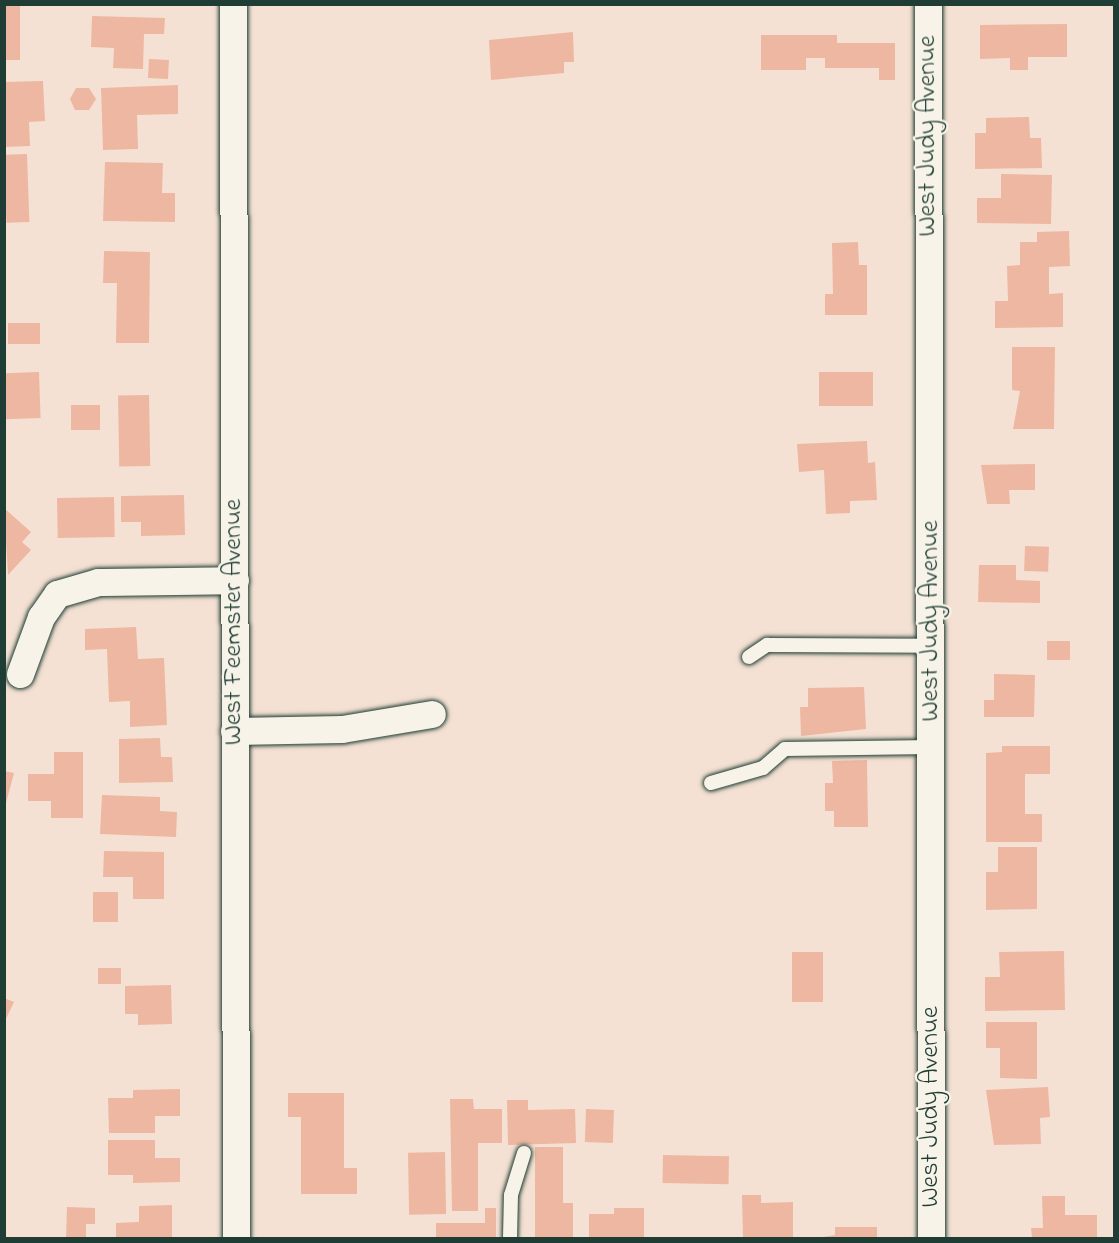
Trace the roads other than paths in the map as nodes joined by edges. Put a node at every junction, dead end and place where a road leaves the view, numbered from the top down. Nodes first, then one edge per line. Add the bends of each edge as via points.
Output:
1 (233, 4) edge
2 (928, 4) edge
3 (235, 580) junction
4 (933, 646) junction
5 (749, 657) dead end
6 (20, 674) dead end
7 (432, 714) dead end
8 (234, 731) junction
9 (933, 747) junction
10 (711, 783) dead end
11 (524, 1153) dead end
12 (236, 1239) edge
13 (510, 1239) edge
14 (931, 1239) edge

1 - 3 street, West Feemster Avenue
2 - 4 street, West Judy Avenue
3 - 6 street via 98,582 57,594 41,617
3 - 8 street, West Feemster Avenue
4 - 5 lane via 767,645
4 - 9 street, West Judy Avenue
7 - 8 street via 342,729
8 - 12 street, West Feemster Avenue
9 - 10 lane via 785,749 763,768
9 - 14 street, West Judy Avenue
11 - 13 lane via 511,1195

